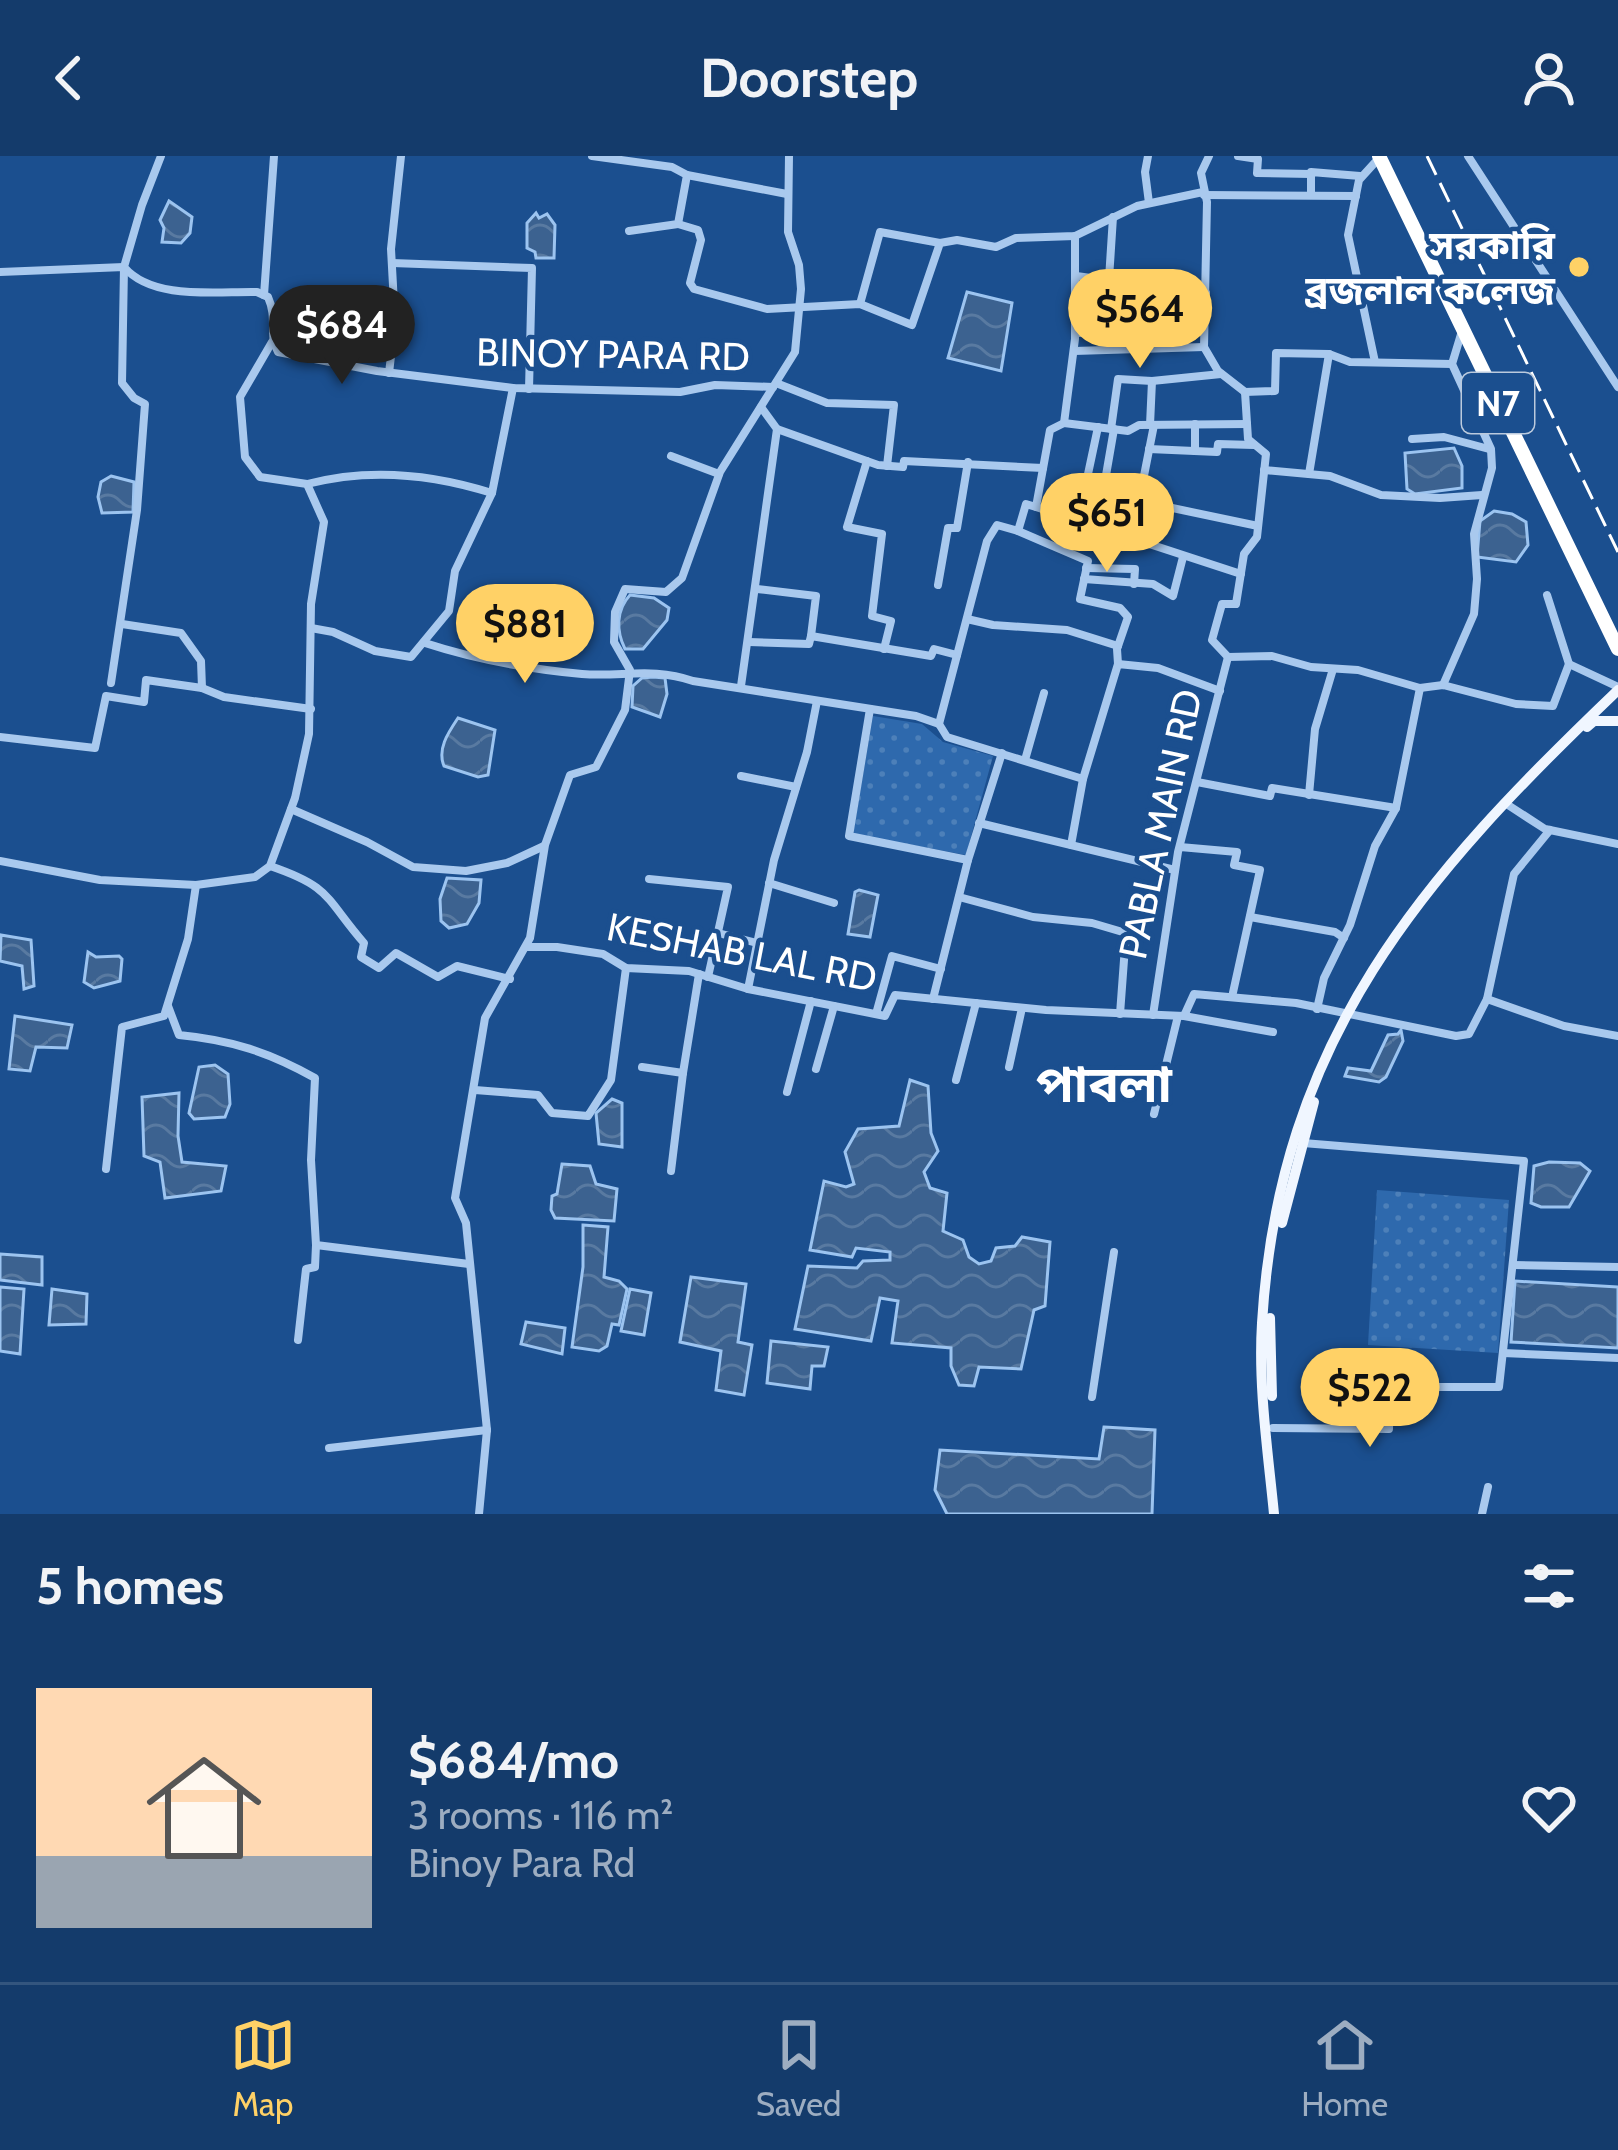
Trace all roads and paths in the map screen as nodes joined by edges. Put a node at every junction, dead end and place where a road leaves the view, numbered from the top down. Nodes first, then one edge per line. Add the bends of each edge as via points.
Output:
1 (161, 156) edge
2 (274, 156) edge
3 (400, 156) edge
4 (592, 156) edge
5 (675, 156) edge
6 (789, 156) edge
7 (1148, 156) edge
8 (1209, 156) edge
9 (1238, 156) edge
10 (1468, 156) edge
11 (1380, 157) edge
12 (671, 167) junction
13 (1311, 174) junction
14 (687, 175) junction
15 (1362, 176) junction
16 (787, 194) junction
17 (1203, 194) junction
18 (1311, 194) junction
19 (1356, 196) junction
20 (1149, 203) junction
21 (1113, 218) junction
22 (678, 224) junction
23 (629, 231) dead end
24 (1075, 236) junction
25 (940, 243) junction
26 (392, 262) junction
27 (124, 267) junction
28 (0, 272) edge
29 (1076, 276) junction
30 (1109, 279) junction
31 (1206, 293) junction
32 (264, 295) junction
33 (860, 304) junction
34 (800, 310) junction
35 (1462, 331) junction
36 (1075, 333) junction
37 (1146, 333) dead end
38 (272, 342) junction
39 (1204, 347) junction
40 (1074, 351) junction
41 (1329, 354) junction
42 (1375, 362) junction
43 (1452, 364) junction
44 (389, 373) junction
45 (1221, 374) junction
46 (1152, 381) junction
47 (775, 385) junction
48 (1618, 386) edge
49 (513, 388) junction
50 (529, 388) junction
51 (1245, 392) junction
52 (760, 407) junction
53 (1064, 423) junction
54 (1195, 424) junction
55 (1247, 424) junction
56 (1152, 425) junction
57 (1098, 427) junction
58 (778, 429) junction
59 (1113, 429) junction
60 (1412, 439) dead end
61 (1256, 446) junction
62 (1149, 449) junction
63 (1491, 449) junction
64 (1195, 451) junction
65 (671, 456) dead end
66 (867, 460) junction
67 (968, 462) junction
68 (887, 466) junction
69 (1043, 468) junction
70 (1264, 470) junction
71 (719, 474) junction
72 (1310, 474) junction
73 (307, 484) junction
74 (1142, 487) junction
75 (492, 493) junction
76 (1482, 495) junction
77 (1036, 507) junction
78 (1078, 521) junction
79 (1258, 526) junction
80 (1018, 531) junction
81 (1183, 557) junction
82 (1087, 568) junction
83 (1241, 574) junction
84 (1084, 580) junction
85 (938, 584) dead end
86 (1134, 584) junction
87 (757, 589) junction
88 (1546, 595) dead end
89 (967, 619) junction
90 (121, 624) junction
91 (311, 628) junction
92 (812, 636) junction
93 (749, 641) junction
94 (425, 643) junction
95 (1118, 646) junction
96 (884, 649) junction
97 (1618, 649) edge
98 (957, 655) junction
99 (1228, 657) junction
100 (1118, 664) junction
101 (1569, 664) junction
102 (1333, 669) junction
103 (631, 674) junction
104 (111, 683) dead end
105 (742, 686) junction
106 (1443, 686) junction
107 (202, 688) junction
108 (1420, 688) junction
109 (1618, 689) edge
110 (1220, 691) junction
111 (1044, 693) dead end
112 (817, 701) junction
113 (311, 709) junction
114 (870, 709) junction
115 (1618, 721) edge
116 (940, 724) junction
117 (0, 737) edge
118 (1003, 753) junction
119 (1025, 760) junction
120 (741, 776) dead end
121 (1084, 779) junction
122 (1197, 782) junction
123 (796, 787) junction
124 (1309, 795) junction
125 (1508, 805) junction
126 (1396, 808) junction
127 (291, 809) junction
128 (980, 823) junction
129 (1550, 830) junction
130 (1618, 844) edge
131 (545, 845) junction
132 (1071, 845) junction
133 (1180, 847) junction
134 (968, 860) junction
135 (0, 861) edge
136 (270, 866) junction
137 (1175, 870) junction
138 (649, 879) dead end
139 (769, 884) junction
140 (196, 885) junction
141 (958, 898) junction
142 (834, 903) dead end
143 (1250, 917) junction
144 (718, 933) junction
145 (1344, 938) junction
146 (757, 943) junction
147 (526, 947) junction
148 (626, 968) junction
149 (941, 969) junction
150 (704, 975) junction
151 (509, 979) junction
152 (748, 989) junction
153 (1232, 997) junction
154 (933, 999) junction
155 (1487, 999) junction
156 (811, 1001) junction
157 (976, 1003) junction
158 (168, 1006) junction
159 (834, 1006) junction
160 (1022, 1008) junction
161 (1317, 1009) junction
162 (876, 1014) junction
163 (1120, 1014) junction
164 (1153, 1016) junction
165 (1181, 1016) junction
166 (1349, 1017) junction
167 (1273, 1032) dead end
168 (1618, 1036) edge
169 (642, 1067) dead end
170 (1009, 1067) dead end
171 (816, 1069) dead end
172 (683, 1073) junction
173 (956, 1080) dead end
174 (475, 1090) junction
175 (787, 1092) dead end
176 (1154, 1114) dead end
177 (1301, 1142) junction
178 (106, 1169) dead end
179 (671, 1171) dead end
180 (316, 1245) junction
181 (1114, 1252) dead end
182 (469, 1264) junction
183 (1513, 1264) junction
184 (1618, 1267) edge
185 (298, 1340) dead end
186 (1503, 1352) junction
187 (1618, 1358) edge
188 (1357, 1387) dead end
189 (1390, 1387) junction
190 (1092, 1397) dead end
191 (1273, 1428) junction
192 (488, 1430) junction
193 (329, 1448) dead end
194 (1488, 1487) dead end
195 (479, 1514) edge
196 (1277, 1514) edge
197 (1482, 1514) edge

1 - 27 street
2 - 32 street
3 - 26 street
4 - 12 street
5 - 12 street
6 - 16 street
7 - 20 street
8 - 17 street
9 - 13 street via 1258,159 1257,172
10 - 48 street
11 - 15 street
11 - 35 highway, N7
12 - 14 street
13 - 15 street
13 - 18 street
14 - 16 street
14 - 22 street
15 - 19 street
16 - 34 street
17 - 18 street
17 - 20 street
17 - 31 street
18 - 19 street
19 - 42 street via 1348,235
20 - 21 street
21 - 24 street
21 - 30 street
22 - 23 street
22 - 34 street via 698,230 701,240 694,289 767,310
24 - 25 street via 1016,238 996,247
24 - 29 street
25 - 33 street via 880,232
25 - 33 street via 912,325
26 - 44 street
26 - 50 street via 532,268
27 - 28 street
27 - 32 street via 176,291
27 - 90 street via 122,382 145,404
29 - 30 street
29 - 36 street
30 - 31 street
31 - 39 street
32 - 38 street via 277,316
33 - 34 street
34 - 47 street via 795,352
35 - 43 street
35 - 97 highway, N7
36 - 37 street
36 - 40 street
38 - 44 street, BINOY PARA RD via 278,352
38 - 73 street via 240,397 245,457 260,477
39 - 40 street
39 - 45 street
40 - 53 street
41 - 42 street
41 - 51 street via 1276,352 1275,392
41 - 72 street
42 - 43 street
43 - 63 street
44 - 49 street, BINOY PARA RD
45 - 46 street
45 - 51 street
46 - 56 street
46 - 59 street via 1118,380
47 - 50 street, BINOY PARA RD
47 - 52 street
47 - 68 street, BINOY PARA RD via 827,403 894,405
49 - 50 street, BINOY PARA RD
49 - 75 street
51 - 55 street, PABLA MAIN RD
52 - 58 street
52 - 71 street
53 - 57 street
53 - 69 street via 1049,430
54 - 55 street
54 - 56 street
54 - 64 street
55 - 61 street, PABLA MAIN RD
56 - 59 street
56 - 62 street
57 - 59 street
57 - 78 street
58 - 66 street
58 - 87 street
59 - 74 street via 1105,481
60 - 63 street via 1444,437
61 - 64 street
61 - 70 street, PABLA MAIN RD via 1266,454
62 - 64 street
62 - 74 street
63 - 76 street
65 - 71 street
66 - 68 street
66 - 96 street via 847,527 882,534 872,616 891,621
67 - 68 street
67 - 69 street
67 - 85 street
69 - 77 street
70 - 72 street
70 - 79 street, PABLA MAIN RD
71 - 103 street via 682,578 666,592 626,589 615,612 614,642
72 - 76 street via 1381,495
73 - 75 street via 375,474
73 - 91 street via 324,522
74 - 79 street via 1139,501
75 - 94 street via 455,571 449,611
76 - 106 street via 1474,614
77 - 78 street
77 - 80 street via 1026,504
78 - 81 street
79 - 83 street, PABLA MAIN RD
80 - 82 street via 1088,561
80 - 89 street via 997,525 987,541
81 - 83 street
81 - 86 street via 1173,596
82 - 84 street
82 - 86 street via 1136,569
83 - 99 street, PABLA MAIN RD via 1236,604 1222,604 1212,640
84 - 86 street
84 - 95 street via 1081,599 1127,617
87 - 92 street via 816,596
87 - 93 street
88 - 101 street
89 - 95 street via 1066,630
89 - 98 street
90 - 104 street
90 - 107 street via 181,634 200,661
91 - 94 street via 411,657
91 - 113 street
92 - 93 street via 809,644
92 - 96 street
93 - 105 street
94 - 103 street via 577,674
95 - 100 street
96 - 98 street
98 - 116 street
99 - 102 street
99 - 110 street, PABLA MAIN RD
100 - 110 street via 1158,668
100 - 121 street
101 - 106 street via 1553,706
101 - 109 street
102 - 108 street
102 - 124 street via 1315,729
103 - 105 street via 665,671
103 - 131 street via 615,733 596,767 571,775
105 - 112 street
106 - 108 street
107 - 113 street
107 - 117 street via 146,680 145,702 106,696 95,748
108 - 126 street
109 - 166 main road via 1504,800 1421,896
110 - 122 street, PABLA MAIN RD
111 - 119 street
112 - 114 street
112 - 123 street
113 - 127 street
114 - 116 street
114 - 134 street via 849,836
115 - 125 main road via 1591,723
116 - 118 street via 946,737
118 - 119 street
118 - 128 street
119 - 121 street
120 - 123 street
121 - 132 street
122 - 124 street
122 - 133 street, PABLA MAIN RD
123 - 139 street
124 - 126 street
125 - 129 street
125 - 166 main road via 1425,899
126 - 145 street
127 - 131 street via 412,867 466,871
127 - 136 street
128 - 132 street
128 - 134 street
129 - 130 street
129 - 155 street via 1514,874
131 - 147 street
132 - 137 street
133 - 137 street, PABLA MAIN RD
133 - 143 street via 1237,851 1234,865 1260,870
134 - 141 street
135 - 140 street via 100,880
136 - 140 street via 255,877
136 - 151 street via 310,880 333,900 364,944 361,957 379,968 396,953 438,977 458,965
137 - 164 street, PABLA MAIN RD
138 - 144 street via 728,887
139 - 142 street
139 - 146 street
140 - 158 street
141 - 149 street
141 - 163 street via 1126,933
143 - 145 street
143 - 153 street
144 - 146 street
144 - 150 street
145 - 161 street
146 - 152 street
147 - 148 street, KESHAB LAL RD via 603,954
147 - 151 street
148 - 150 street, KESHAB LAL RD
148 - 174 street via 611,1080 588,1116 552,1113 538,1096
149 - 154 street
149 - 162 street via 892,956
150 - 152 street, KESHAB LAL RD
150 - 172 street
151 - 174 street via 485,1018
152 - 156 street, KESHAB LAL RD
153 - 161 street, KESHAB LAL RD
153 - 165 street, KESHAB LAL RD via 1194,994
154 - 157 street, KESHAB LAL RD
154 - 162 street, KESHAB LAL RD via 895,995 884,1016
155 - 166 street, KESHAB LAL RD via 1463,1036
155 - 168 street
156 - 159 street, KESHAB LAL RD
156 - 175 street
157 - 160 street, KESHAB LAL RD
157 - 173 street
158 - 178 street via 164,1016 122,1027
158 - 180 street via 179,1035 227,1040 315,1078
159 - 162 street, KESHAB LAL RD
159 - 171 street
160 - 163 street, KESHAB LAL RD
160 - 170 street
161 - 166 street, KESHAB LAL RD
163 - 164 street, KESHAB LAL RD
164 - 165 street, KESHAB LAL RD
165 - 167 street
165 - 176 street
166 - 177 main road
166 - 196 main road via 1303,1113 1270,1248 1262,1325
169 - 172 street
172 - 179 street
174 - 182 street via 455,1198
177 - 183 street via 1524,1160
177 - 191 main road via 1273,1282
180 - 182 street
180 - 185 street via 315,1267 304,1276
181 - 190 street
182 - 192 street
183 - 184 street
183 - 186 street
186 - 187 street
186 - 189 street via 1499,1387
188 - 189 street
189 - 191 street via 1389,1429
191 - 196 main road
192 - 193 street
192 - 195 street
194 - 197 street

